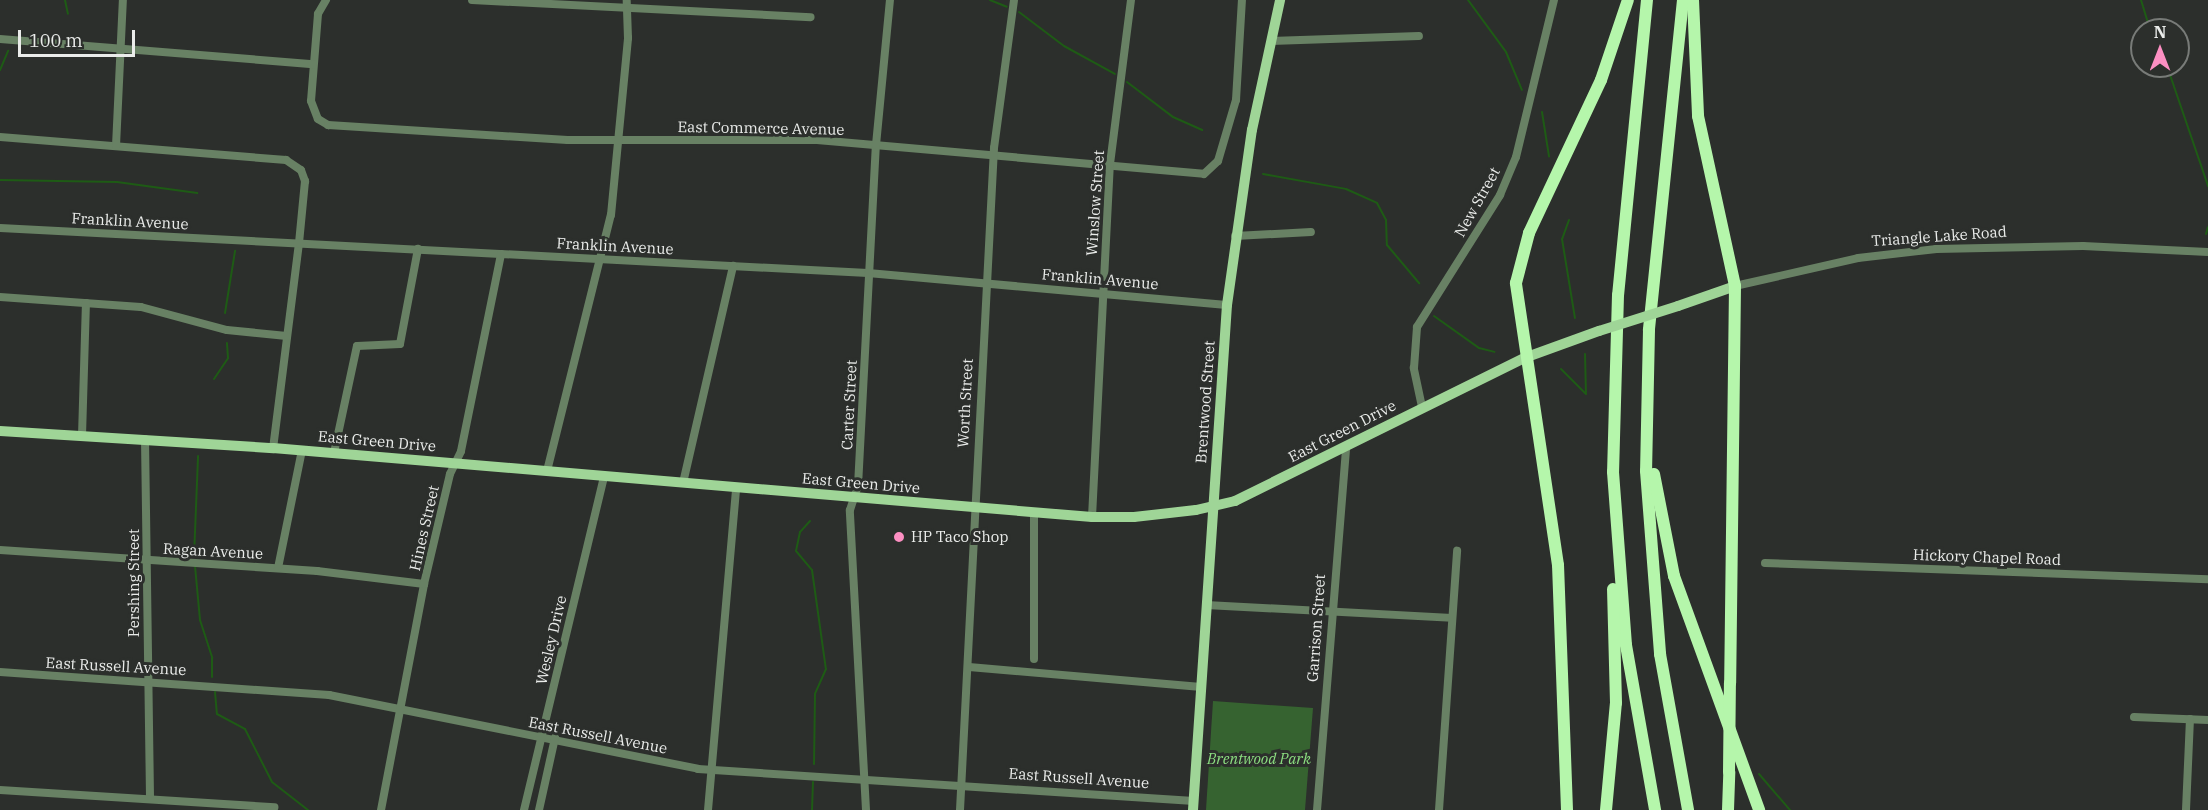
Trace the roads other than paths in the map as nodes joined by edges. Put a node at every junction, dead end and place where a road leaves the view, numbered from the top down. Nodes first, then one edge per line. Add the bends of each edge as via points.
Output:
1 (123, 0) edge
2 (472, 0) edge
3 (627, 0) edge
4 (890, 0) edge
5 (1014, 0) edge
6 (1131, 0) edge
7 (1242, 0) edge
8 (1280, 0) edge
9 (1554, 0) edge
10 (1628, 0) edge
11 (1647, 0) edge
12 (1683, 0) edge
13 (1693, 0) edge
14 (324, 1) edge
15 (629, 10) junction
16 (811, 17) dead end
17 (1419, 36) dead end
18 (0, 39) edge
19 (1271, 41) junction
20 (120, 49) junction
21 (313, 64) junction
22 (0, 137) edge
23 (619, 141) junction
24 (876, 145) junction
25 (116, 146) junction
26 (994, 155) junction
27 (1110, 164) junction
28 (0, 228) edge
29 (1311, 232) dead end
30 (1235, 236) junction
31 (299, 243) junction
32 (417, 249) junction
33 (2208, 252) edge
34 (501, 254) junction
35 (598, 258) junction
36 (733, 266) junction
37 (868, 273) junction
38 (986, 282) junction
39 (1735, 286) junction
40 (1103, 293) junction
41 (0, 297) edge
42 (86, 303) junction
43 (1227, 305) junction
44 (1678, 306) joint
45 (287, 336) junction
46 (1527, 357) junction
47 (1646, 389) junction
48 (1422, 407) junction
49 (0, 431) edge
50 (82, 436) junction
51 (145, 439) junction
52 (273, 448) junction
53 (1346, 448) junction
54 (302, 450) junction
55 (334, 453) junction
56 (456, 463) junction
57 (548, 471) junction
58 (1613, 472) junction
59 (604, 476) junction
60 (683, 483) junction
61 (736, 488) junction
62 (855, 498) junction
63 (974, 507) junction
64 (1212, 508) junction
65 (1034, 513) junction
66 (1092, 517) junction
67 (0, 550) edge
68 (1457, 551) dead end
69 (147, 560) junction
70 (1765, 563) dead end
71 (278, 568) junction
72 (2208, 579) edge
73 (424, 584) junction
74 (1206, 605) junction
75 (1330, 611) junction
76 (1452, 618) junction
77 (1034, 659) dead end
78 (969, 667) junction
79 (0, 672) edge
80 (148, 682) junction
81 (1201, 687) junction
82 (400, 707) junction
83 (2134, 717) dead end
84 (2190, 719) junction
85 (2208, 720) edge
86 (542, 737) junction
87 (555, 738) junction
88 (709, 770) junction
89 (865, 777) junction
90 (962, 783) junction
91 (0, 790) edge
92 (150, 799) junction
93 (1193, 805) edge
94 (274, 807) dead end
95 (381, 810) edge
96 (524, 810) edge
97 (539, 810) edge
98 (708, 810) edge
99 (866, 810) edge
100 (960, 810) edge
101 (1317, 810) edge
102 (1439, 810) edge
103 (1567, 810) edge
104 (1606, 810) edge
105 (1654, 810) edge
106 (1688, 810) edge
107 (1728, 810) edge
108 (1760, 810) edge
109 (2186, 810) edge

1 - 20 street
2 - 15 street
3 - 15 street
4 - 24 street, Carter Street
5 - 26 street, Worth Street
6 - 27 street, Winslow Street
7 - 27 street, East Commerce Avenue via 1236,100 1218,161 1204,174
8 - 19 main road, Brentwood Street
9 - 48 street, New Street via 1528,117 1504,186 1417,327 1414,368
10 - 46 highway via 1601,80 1521,254 1516,300
11 - 58 highway via 1618,295
12 - 47 highway
13 - 39 highway via 1698,116
14 - 21 street
15 - 16 street
15 - 23 street
17 - 19 street
18 - 20 street
19 - 30 main road, Brentwood Street
20 - 21 street
20 - 25 street
21 - 23 street, East Commerce Avenue via 312,109 328,125
22 - 25 street
23 - 24 street, East Commerce Avenue via 766,139
23 - 35 street via 611,214
24 - 26 street, East Commerce Avenue
24 - 37 street, Carter Street
25 - 31 street via 295,165 305,181
26 - 27 street, East Commerce Avenue
26 - 38 street, Worth Street
27 - 40 street, Winslow Street
28 - 31 street, Franklin Avenue
29 - 30 street
30 - 43 main road, Brentwood Street
31 - 32 street, Franklin Avenue
31 - 45 street
32 - 34 street, Franklin Avenue
32 - 55 street via 400,344 357,346
33 - 39 street, Triangle Lake Road via 2083,246 1936,249 1858,258
34 - 35 street, Franklin Avenue
34 - 56 street, Hines Street
35 - 36 street, Franklin Avenue
35 - 57 street
36 - 37 street, Franklin Avenue
36 - 60 street
37 - 38 street, Franklin Avenue
37 - 62 street, Carter Street
38 - 40 street, Franklin Avenue
38 - 63 street, Worth Street
39 - 44 main road, Triangle Lake Road
39 - 107 highway, bridge
40 - 43 street, Franklin Avenue
40 - 66 street, Winslow Street
41 - 42 street
42 - 45 street via 141,308 227,330
42 - 50 street
43 - 64 main road, Brentwood Street
44 - 46 main road, East Green Drive, bridge
45 - 52 street
46 - 48 main road, East Green Drive
46 - 103 highway via 1562,617
47 - 106 highway via 1655,608
47 - 108 highway via 1667,550
48 - 53 main road, East Green Drive
49 - 50 main road, East Green Drive
50 - 51 main road, East Green Drive
51 - 52 main road, East Green Drive
51 - 69 street, Pershing Street
52 - 54 main road, East Green Drive
53 - 64 main road, East Green Drive
53 - 75 street, Garrison Street
54 - 55 main road, East Green Drive
54 - 71 street
55 - 56 main road, East Green Drive
56 - 57 main road, East Green Drive
56 - 73 street, Hines Street
57 - 59 main road, East Green Drive
58 - 104 highway via 1608,496 1616,703
58 - 105 highway via 1626,645
59 - 60 main road, East Green Drive
59 - 86 street, Wesley Drive
60 - 61 main road, East Green Drive
61 - 62 main road, East Green Drive
61 - 88 street
62 - 63 main road, East Green Drive
62 - 89 street, Carter Street via 850,510
63 - 65 main road, East Green Drive
63 - 78 street, Worth Street
64 - 66 main road, East Green Drive
64 - 74 main road, Brentwood Street
65 - 66 main road, East Green Drive
65 - 77 street
67 - 69 street, Ragan Avenue
68 - 76 street
69 - 71 street, Ragan Avenue
69 - 80 street, Pershing Street
70 - 72 street, Hickory Chapel Road
71 - 73 street, Ragan Avenue
73 - 82 street, Hines Street
74 - 75 street
74 - 81 main road, Brentwood Street
75 - 76 street
75 - 101 street, Garrison Street
76 - 102 street
78 - 81 street
78 - 90 street, Worth Street
79 - 80 street, East Russell Avenue
80 - 82 street, East Russell Avenue via 307,693
80 - 92 street, Pershing Street
81 - 93 main road, Brentwood Street
82 - 86 street, East Russell Avenue
82 - 95 street, Hines Street
83 - 84 street
84 - 85 street
84 - 109 street
86 - 87 street, East Russell Avenue
86 - 96 street, Wesley Drive
87 - 88 street, East Russell Avenue
87 - 97 street
88 - 89 street, East Russell Avenue
88 - 98 street
89 - 90 street, East Russell Avenue
89 - 99 street, Carter Street
90 - 93 street, East Russell Avenue
90 - 100 street, Worth Street
91 - 92 street
92 - 94 street

